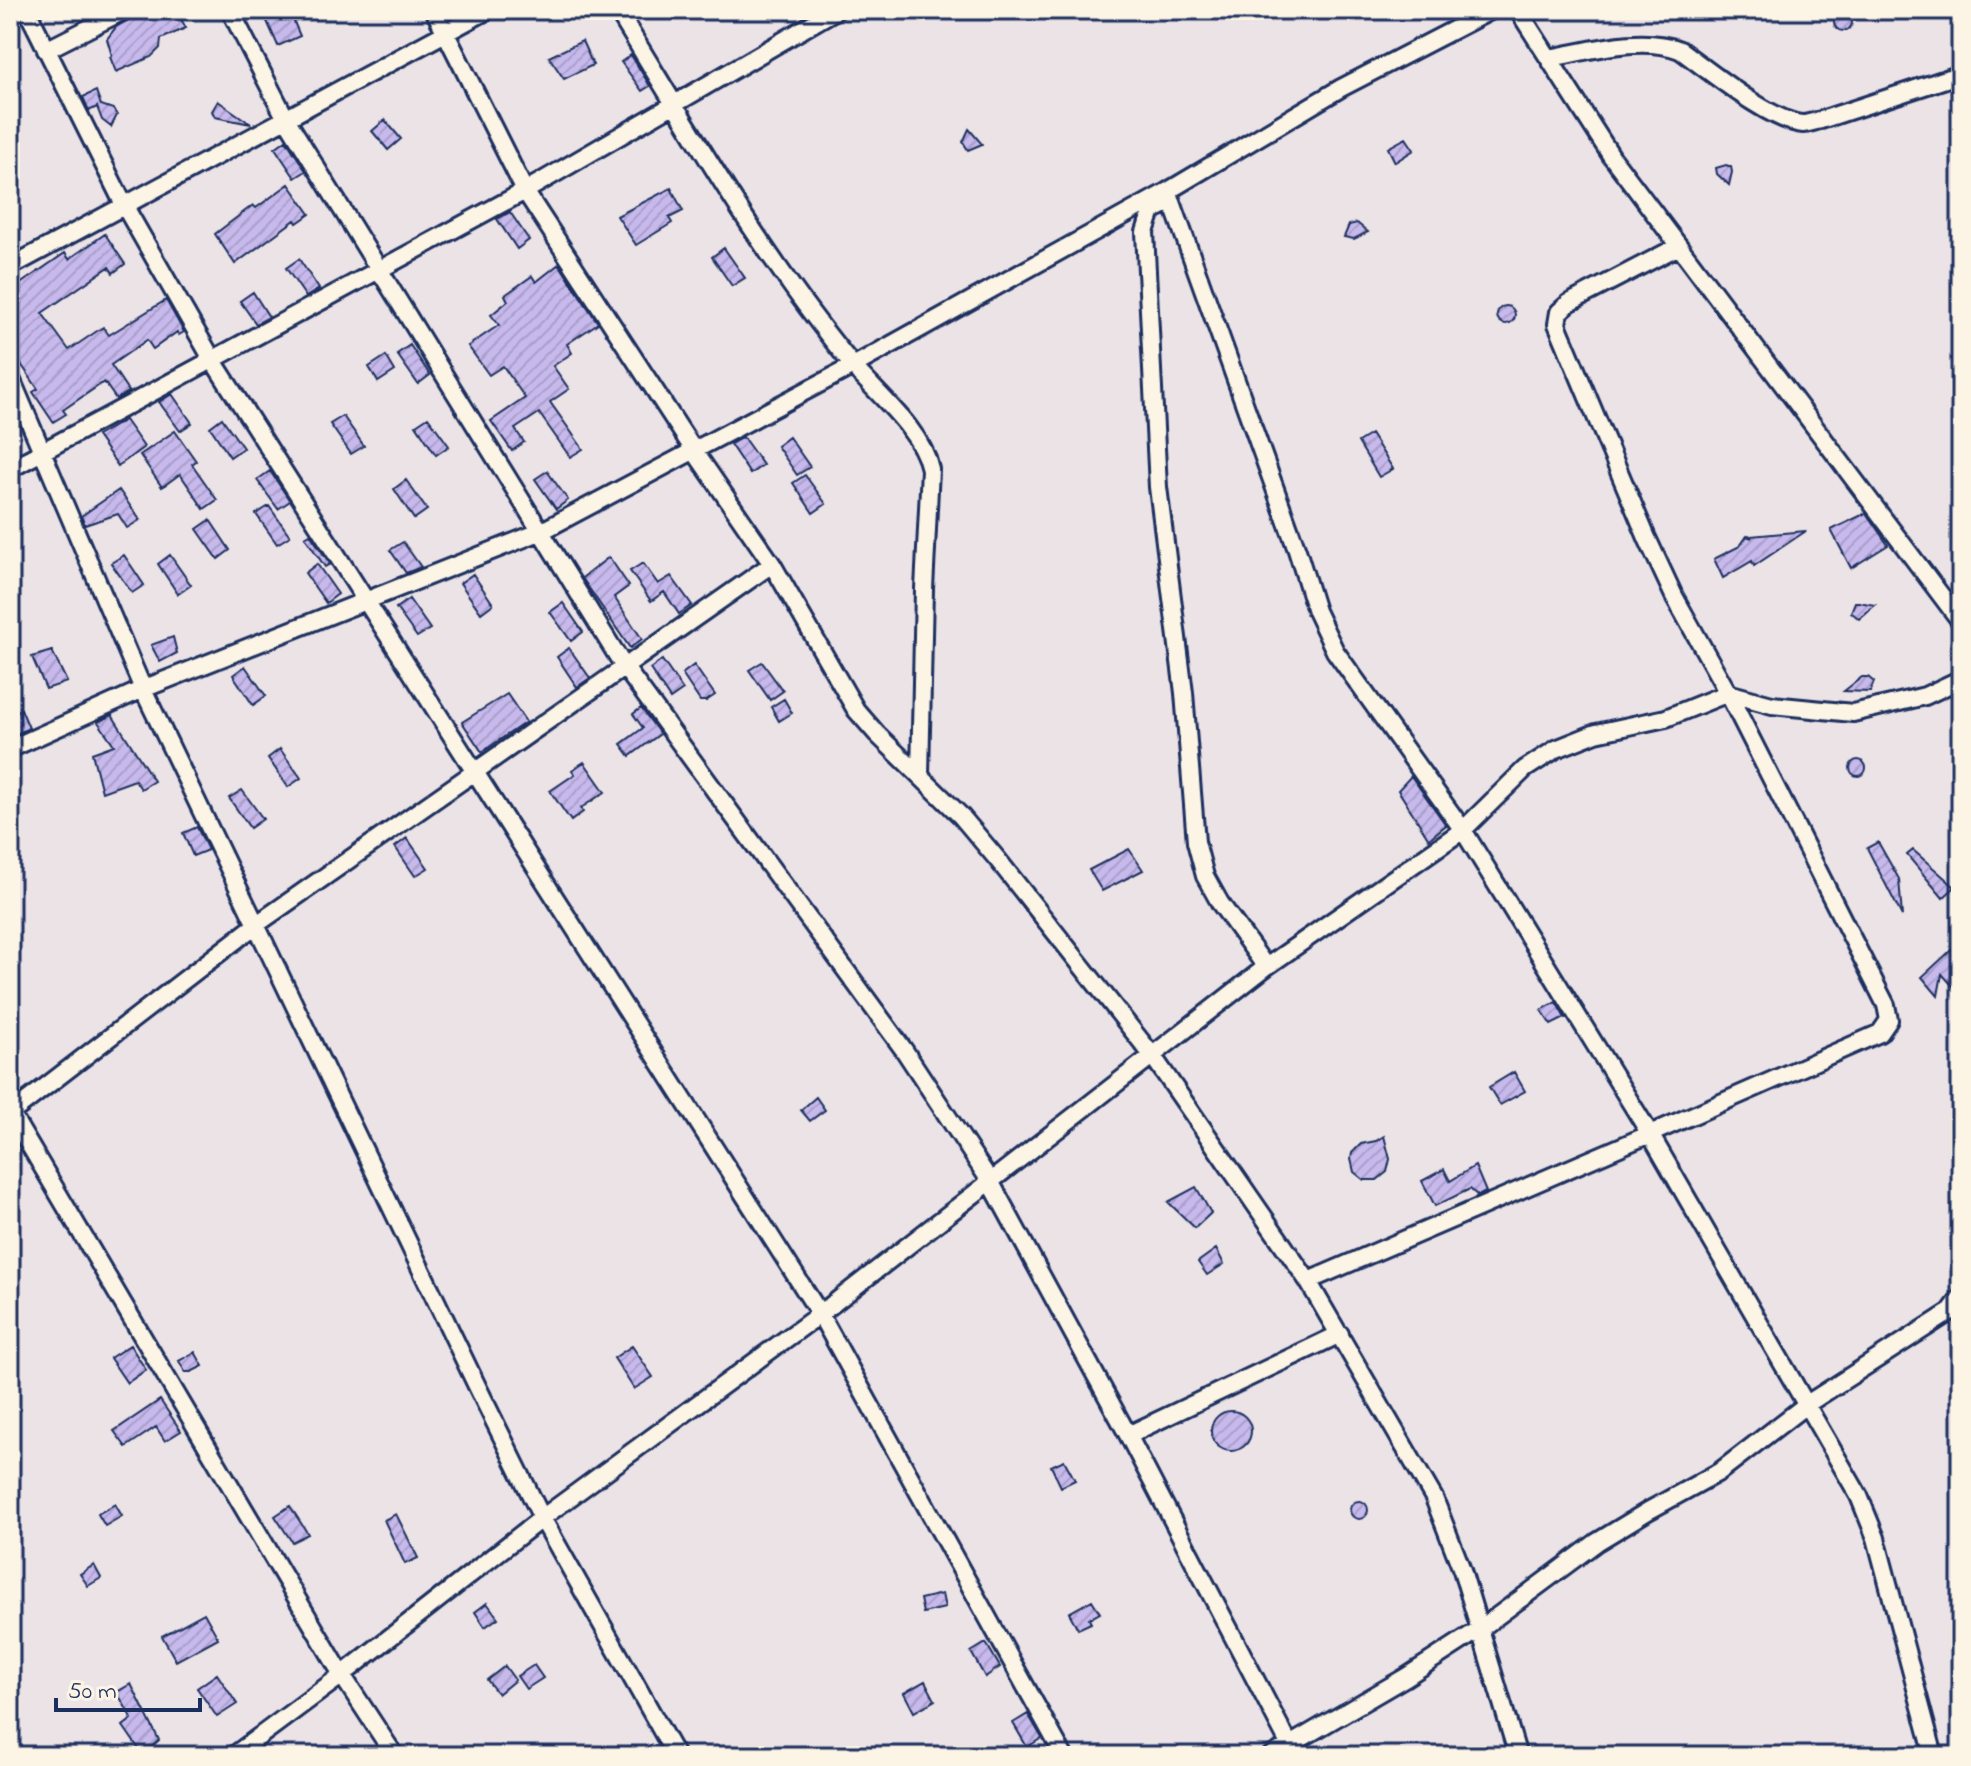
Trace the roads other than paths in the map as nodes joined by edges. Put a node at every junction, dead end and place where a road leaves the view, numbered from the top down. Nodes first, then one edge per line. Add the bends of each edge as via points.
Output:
1 (27, 10) edge
2 (125, 10) edge
3 (230, 10) edge
4 (434, 10) edge
5 (488, 10) edge
6 (617, 10) edge
7 (836, 10) edge
8 (1492, 10) edge
9 (1518, 10) edge
10 (812, 16) edge
11 (446, 34) junction
12 (46, 50) junction
13 (1549, 58) junction
14 (1961, 74) edge
15 (674, 104) junction
16 (285, 117) junction
17 (525, 191) junction
18 (1170, 196) junction
19 (124, 205) junction
20 (1679, 246) junction
21 (10, 267) edge
22 (381, 268) junction
23 (212, 359) junction
24 (853, 366) junction
25 (10, 376) edge
26 (44, 451) junction
27 (695, 452) junction
28 (10, 469) edge
29 (542, 531) junction
30 (772, 564) junction
31 (367, 601) junction
32 (1961, 622) edge
33 (623, 665) junction
34 (1961, 679) edge
35 (143, 689) junction
36 (1728, 693) junction
37 (10, 749) edge
38 (473, 772) junction
39 (920, 776) junction
40 (1463, 830) junction
41 (257, 924) junction
42 (1266, 967) junction
43 (1152, 1055) junction
44 (10, 1113) edge
45 (1650, 1134) junction
46 (990, 1181) junction
47 (1308, 1281) junction
48 (1961, 1297) edge
49 (820, 1314) junction
50 (1340, 1334) junction
51 (1807, 1404) junction
52 (1128, 1435) junction
53 (542, 1518) junction
54 (1480, 1629) junction
55 (342, 1675) junction
56 (1289, 1744) junction
57 (233, 1756) edge
58 (395, 1756) edge
59 (676, 1756) edge
60 (1064, 1756) edge
61 (1271, 1756) edge
62 (1518, 1756) edge
63 (1934, 1756) edge

1 - 12 street
2 - 12 street
3 - 16 street
4 - 11 street
5 - 11 street
6 - 15 street
7 - 10 street
8 - 18 street via 1341,88
9 - 13 street
10 - 15 street
11 - 16 street
11 - 17 street
12 - 19 street
13 - 14 street via 1666,45 1763,107 1803,124
13 - 20 street via 1612,157
15 - 17 street
15 - 24 street via 775,264
16 - 19 street
16 - 22 street
17 - 22 street
17 - 27 street
18 - 24 street
18 - 40 street via 1316,611 1335,651
18 - 42 street via 1152,211 1145,232 1158,487 1196,842 1205,876 1220,903
19 - 21 street
19 - 23 street
20 - 32 street
20 - 36 street via 1569,303 1559,312 1557,324 1647,538
22 - 23 street
22 - 29 street
23 - 26 street
23 - 31 street
24 - 27 street
24 - 39 street via 919,440 930,469
25 - 26 street
26 - 28 street
26 - 35 street
27 - 29 street
27 - 30 street
29 - 31 street
29 - 33 street
30 - 33 street
30 - 39 street via 856,710
31 - 35 street
31 - 38 street
33 - 38 street
33 - 46 street via 904,1050
34 - 36 street via 1925,696 1853,713 1772,705
35 - 37 street
35 - 41 street
36 - 40 street via 1666,718 1596,733 1556,749 1525,769
36 - 45 street via 1889,1020 1880,1033
38 - 41 street
38 - 49 street
39 - 43 street via 998,860
40 - 42 street
40 - 45 street
41 - 44 street
41 - 53 street
42 - 43 street
43 - 46 street
43 - 47 street
44 - 55 street
45 - 47 street
45 - 51 street
46 - 49 street
46 - 52 street
47 - 50 street
48 - 51 street via 1950,1312
49 - 53 street
49 - 60 street
50 - 52 street
50 - 54 street via 1434,1498
51 - 54 street via 1719,1472 1597,1542
51 - 63 street via 1859,1496 1876,1538
52 - 56 street
53 - 55 street
53 - 59 street
54 - 56 street
54 - 62 street
55 - 57 street
55 - 58 street
56 - 61 street

